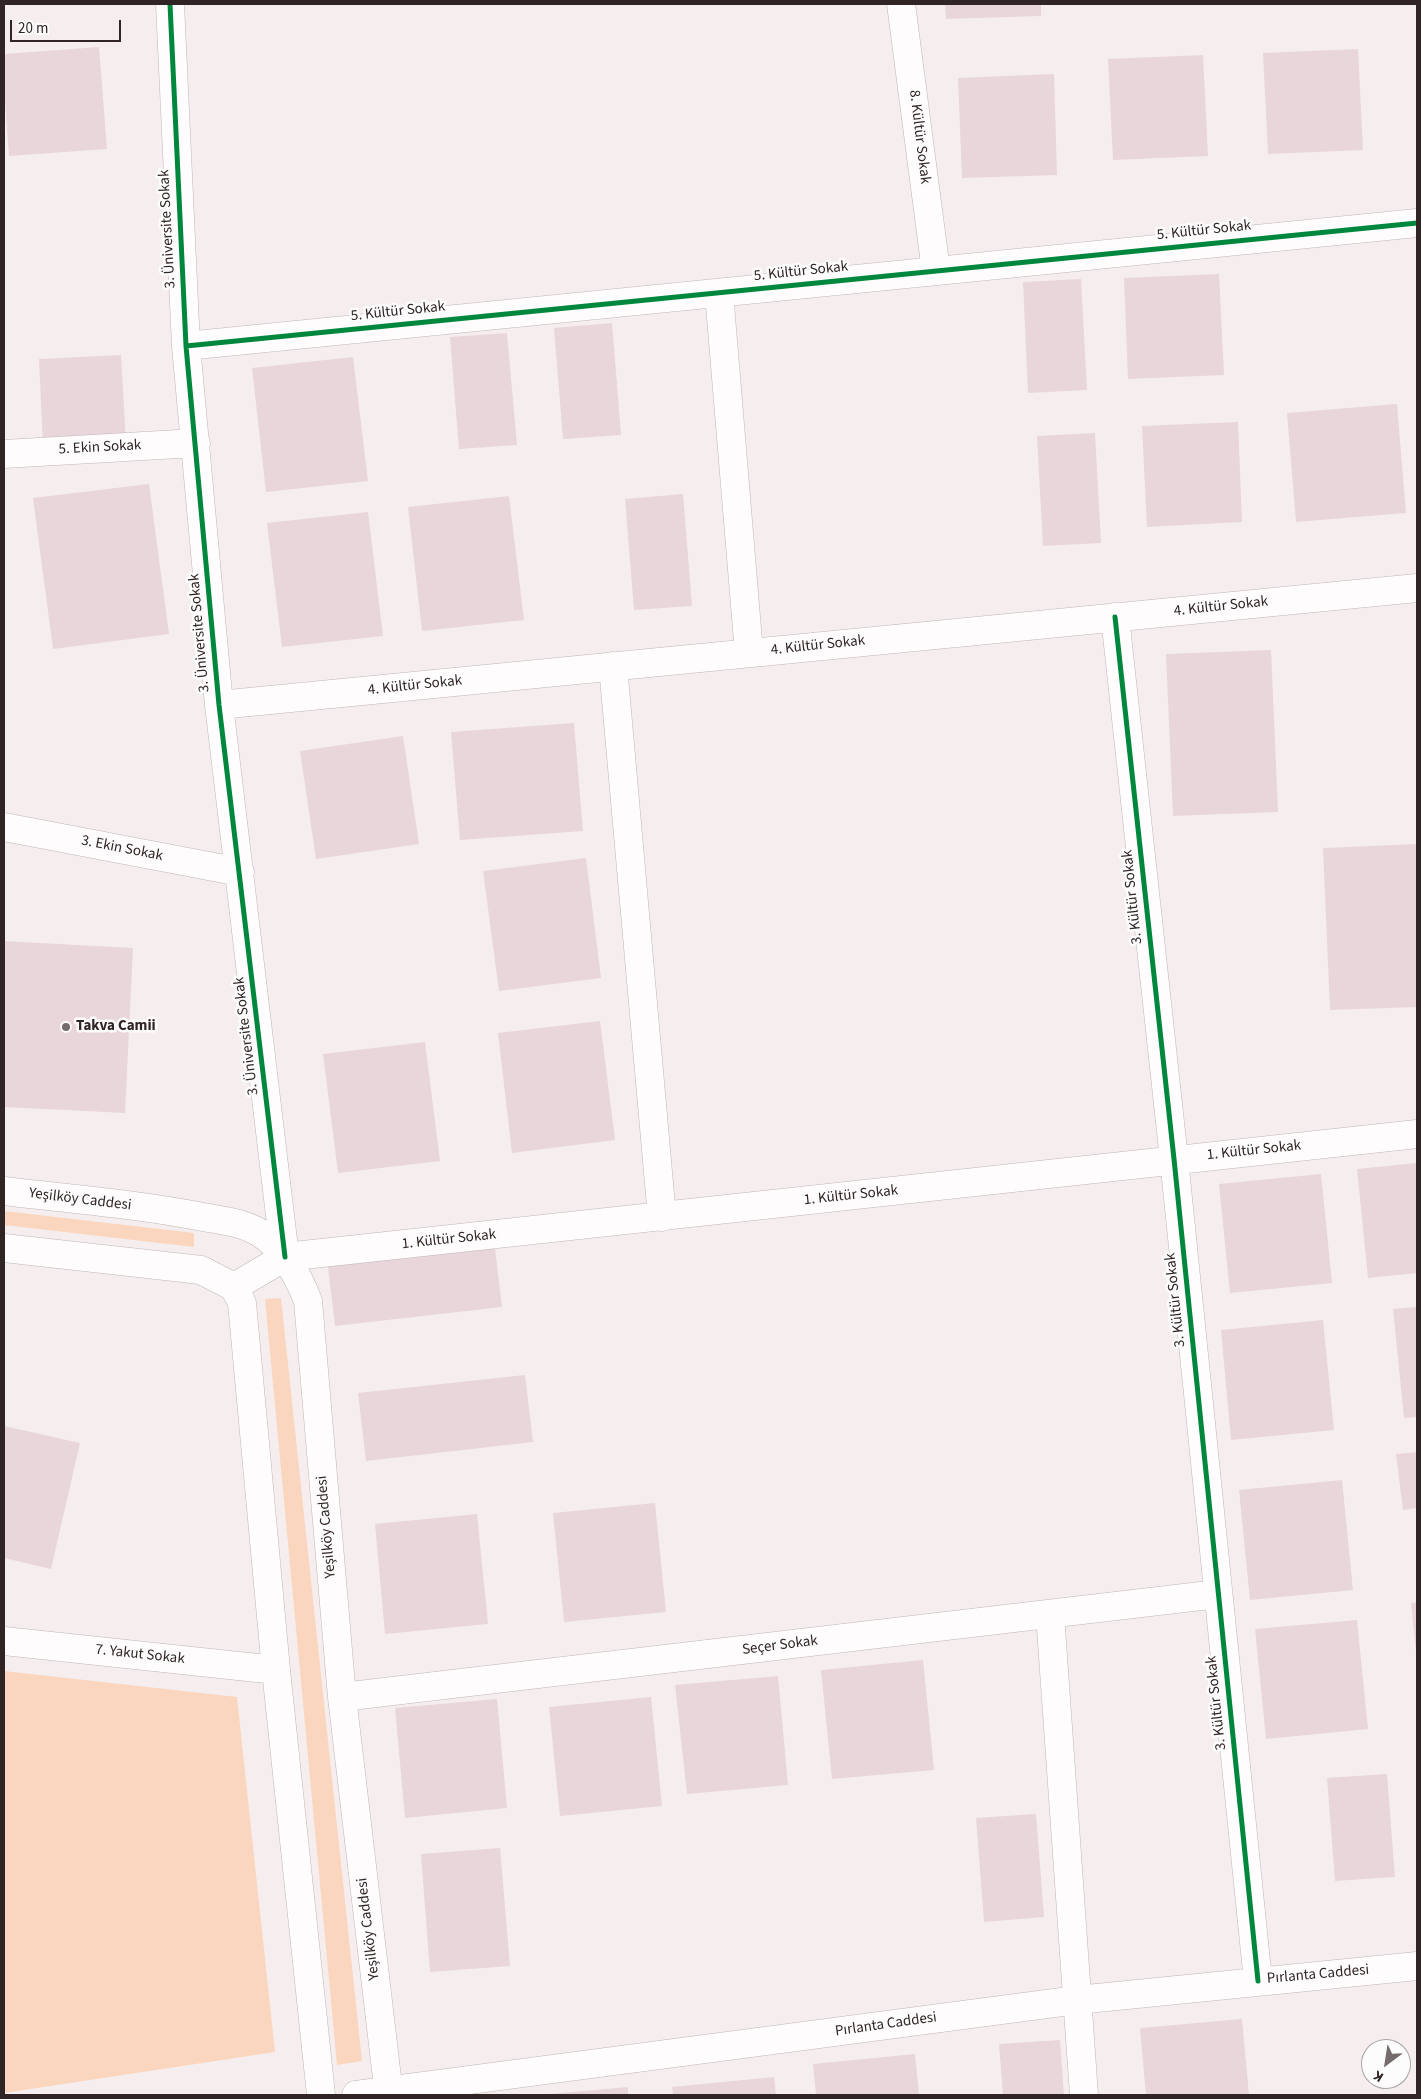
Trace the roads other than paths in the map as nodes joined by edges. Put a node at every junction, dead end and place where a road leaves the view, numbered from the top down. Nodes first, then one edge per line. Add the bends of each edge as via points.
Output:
1 (170, 4) edge
2 (902, 4) edge
3 (1417, 223) edge
4 (936, 271) junction
5 (719, 293) junction
6 (186, 346) junction
7 (196, 443) junction
8 (4, 454) edge
9 (1417, 588) edge
10 (1115, 617) junction
11 (749, 653) junction
12 (613, 666) junction
13 (219, 705) junction
14 (4, 827) edge
15 (240, 872) junction
16 (1417, 1134) edge
17 (1174, 1160) junction
18 (4, 1191) edge
19 (662, 1218) junction
20 (4, 1248) edge
21 (285, 1257) junction
22 (234, 1287) junction
23 (1218, 1594) junction
24 (1050, 1614) junction
25 (4, 1641) edge
26 (276, 1670) junction
27 (342, 1697) junction
28 (1417, 1966) edge
29 (1258, 1981) junction
30 (1077, 2000) junction
31 (389, 2094) edge
32 (321, 2095) edge
33 (356, 2095) edge
34 (1084, 2095) edge

1 - 6 street, 3. Üniversite Sokak
2 - 4 street, 8. Kültür Sokak
3 - 4 street, 5. Kültür Sokak
4 - 5 street, 5. Kültür Sokak
5 - 6 street, 5. Kültür Sokak
5 - 11 street
6 - 7 street, 3. Üniversite Sokak
7 - 8 street, 5. Ekin Sokak
7 - 13 street, 3. Üniversite Sokak
9 - 10 street, 4. Kültür Sokak
10 - 11 street, 4. Kültür Sokak
10 - 17 street, 3. Kültür Sokak
11 - 12 street, 4. Kültür Sokak
12 - 13 street, 4. Kültür Sokak
12 - 19 street
13 - 15 street, 3. Üniversite Sokak
14 - 15 street, 3. Ekin Sokak
15 - 21 street, 3. Üniversite Sokak
16 - 17 street, 1. Kültür Sokak
17 - 19 street, 1. Kültür Sokak
17 - 23 street, 3. Kültür Sokak
18 - 21 street, Yeşilköy Caddesi via 172,1211 247,1226 268,1238
19 - 21 street, 1. Kültür Sokak
20 - 22 street via 201,1270
21 - 22 street
21 - 27 street, Yeşilköy Caddesi via 308,1301
22 - 26 street via 242,1303 244,1318
23 - 24 street, Seçer Sokak
23 - 29 street, 3. Kültür Sokak
24 - 27 street, Seçer Sokak
24 - 30 street
25 - 26 street, 7. Yakut Sokak
26 - 32 street
27 - 31 street, Yeşilköy Caddesi
28 - 29 street, Pırlanta Caddesi
29 - 30 street, Pırlanta Caddesi
30 - 31 street, Pırlanta Caddesi
30 - 34 street
31 - 33 street, Pırlanta Caddesi

